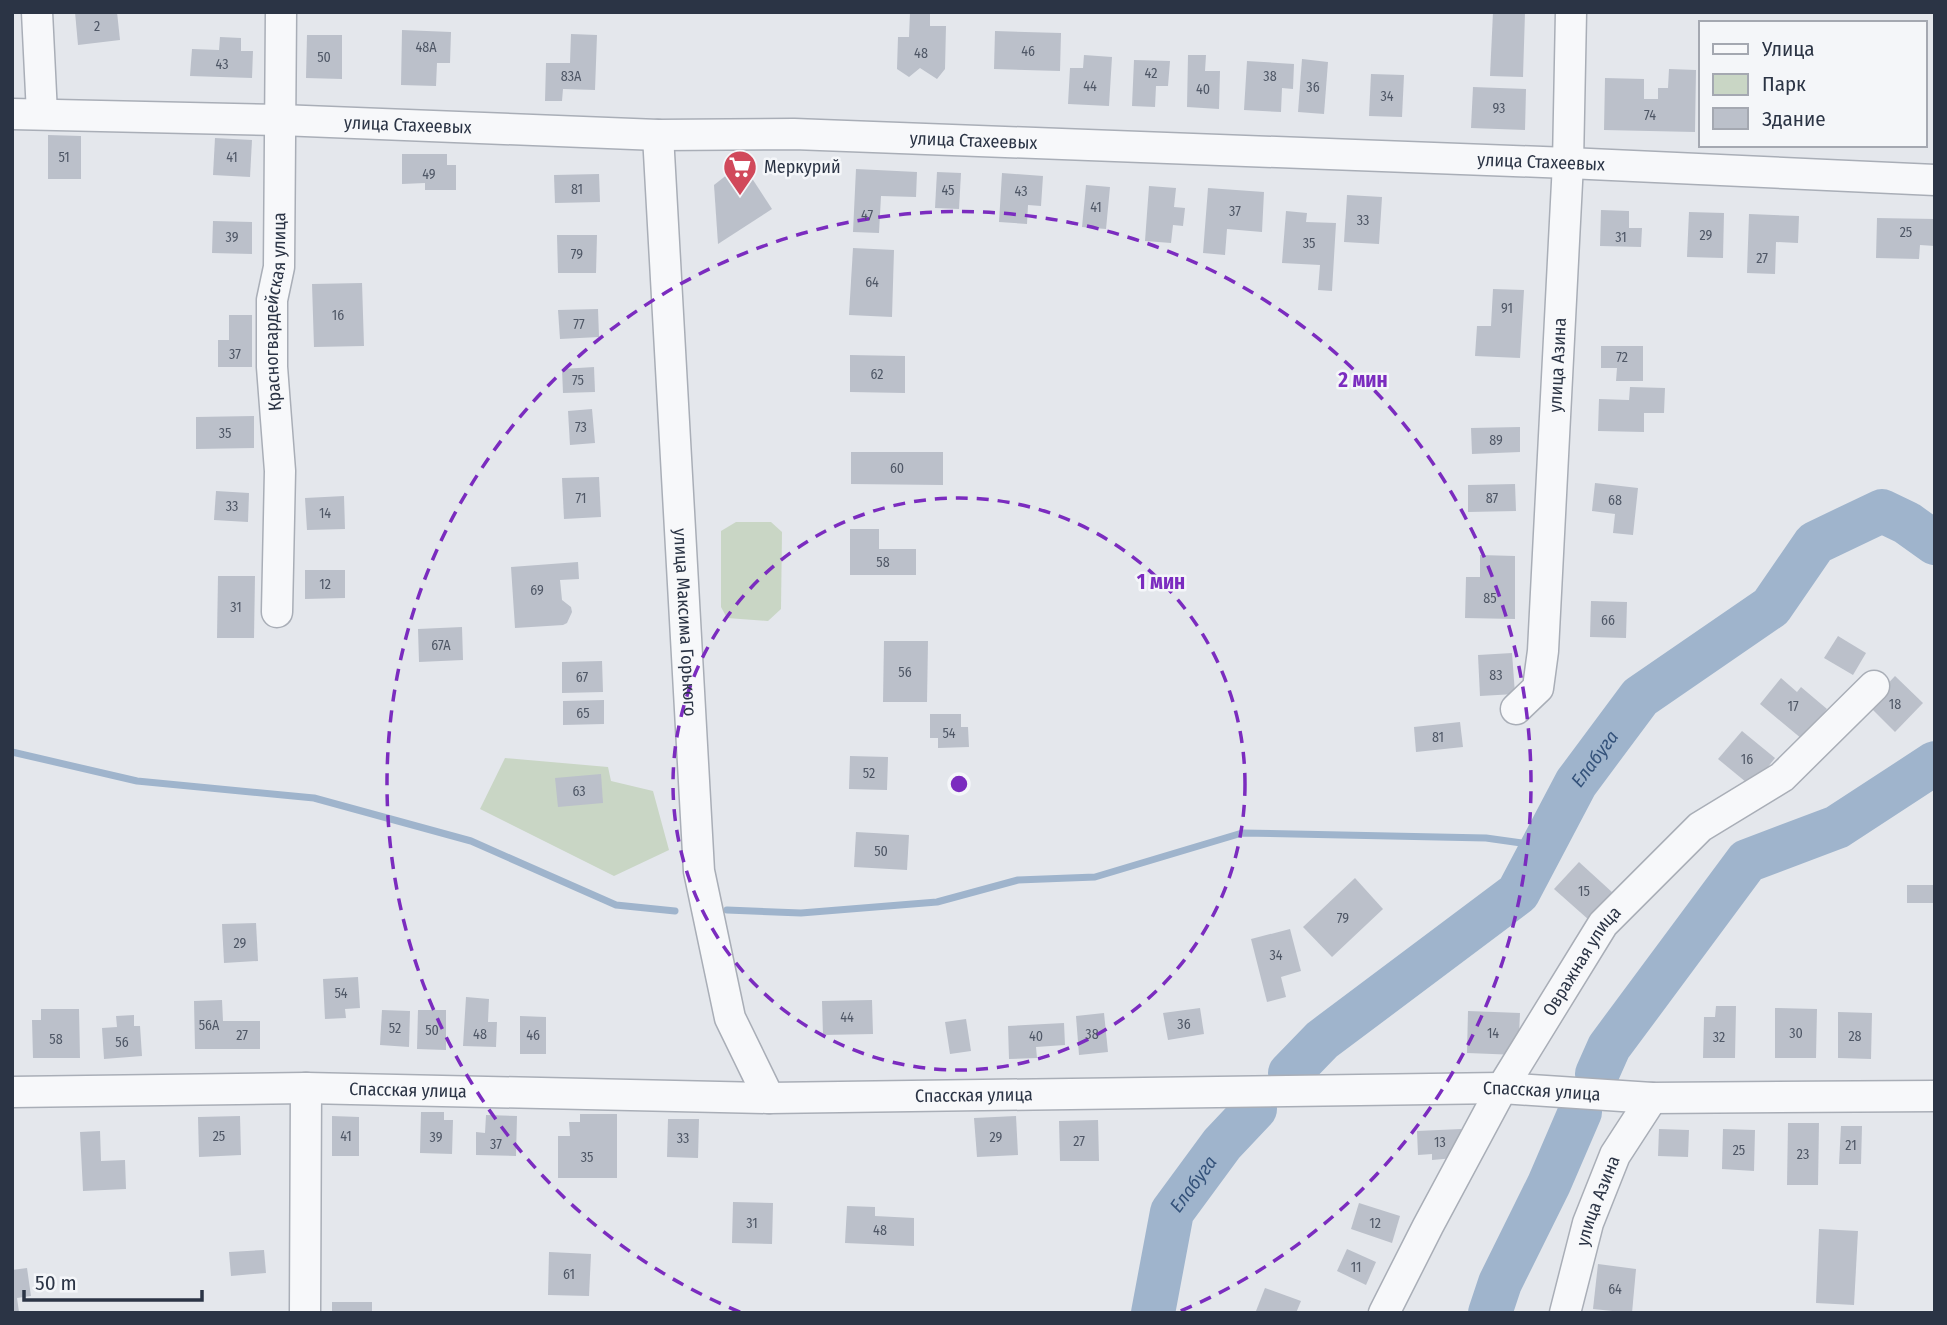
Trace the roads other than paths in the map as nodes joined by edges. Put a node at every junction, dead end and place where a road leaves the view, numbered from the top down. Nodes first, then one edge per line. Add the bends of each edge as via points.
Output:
1 (37, 12) edge
2 (281, 12) edge
3 (1571, 12) edge
4 (27, 114) edge
5 (280, 120) junction
6 (658, 135) junction
7 (1568, 163) junction
8 (1935, 180) edge
9 (277, 612) dead end
10 (1874, 686) dead end
11 (1516, 709) dead end
12 (306, 1088) junction
13 (1502, 1088) junction
14 (12, 1092) edge
15 (1935, 1096) edge
16 (769, 1098) junction
17 (1652, 1098) junction
18 (305, 1313) edge
19 (1384, 1313) edge
20 (1565, 1313) edge

1 - 4 street
2 - 5 street, Красногвардейская улица
3 - 7 street, улица Азина
4 - 5 street, улица Стахеевых
5 - 6 street, улица Стахеевых
5 - 9 street, Красногвардейская улица via 279,267 272,300 280,471
6 - 7 street, улица Стахеевых via 807,135
6 - 16 street, улица Максима Горького via 699,871 730,1018
7 - 8 street, улица Стахеевых
7 - 11 street, улица Азина via 1543,650 1538,688
10 - 13 street, Овражная улица via 1782,777 1700,827 1603,923
12 - 14 street, Спасская улица
12 - 16 street, Спасская улица
12 - 18 street
13 - 16 street, Спасская улица
13 - 17 street, Спасская улица
13 - 19 street, Овражная улица
15 - 17 street, Спасская улица
17 - 20 street, улица Азина via 1610,1167 1588,1223

